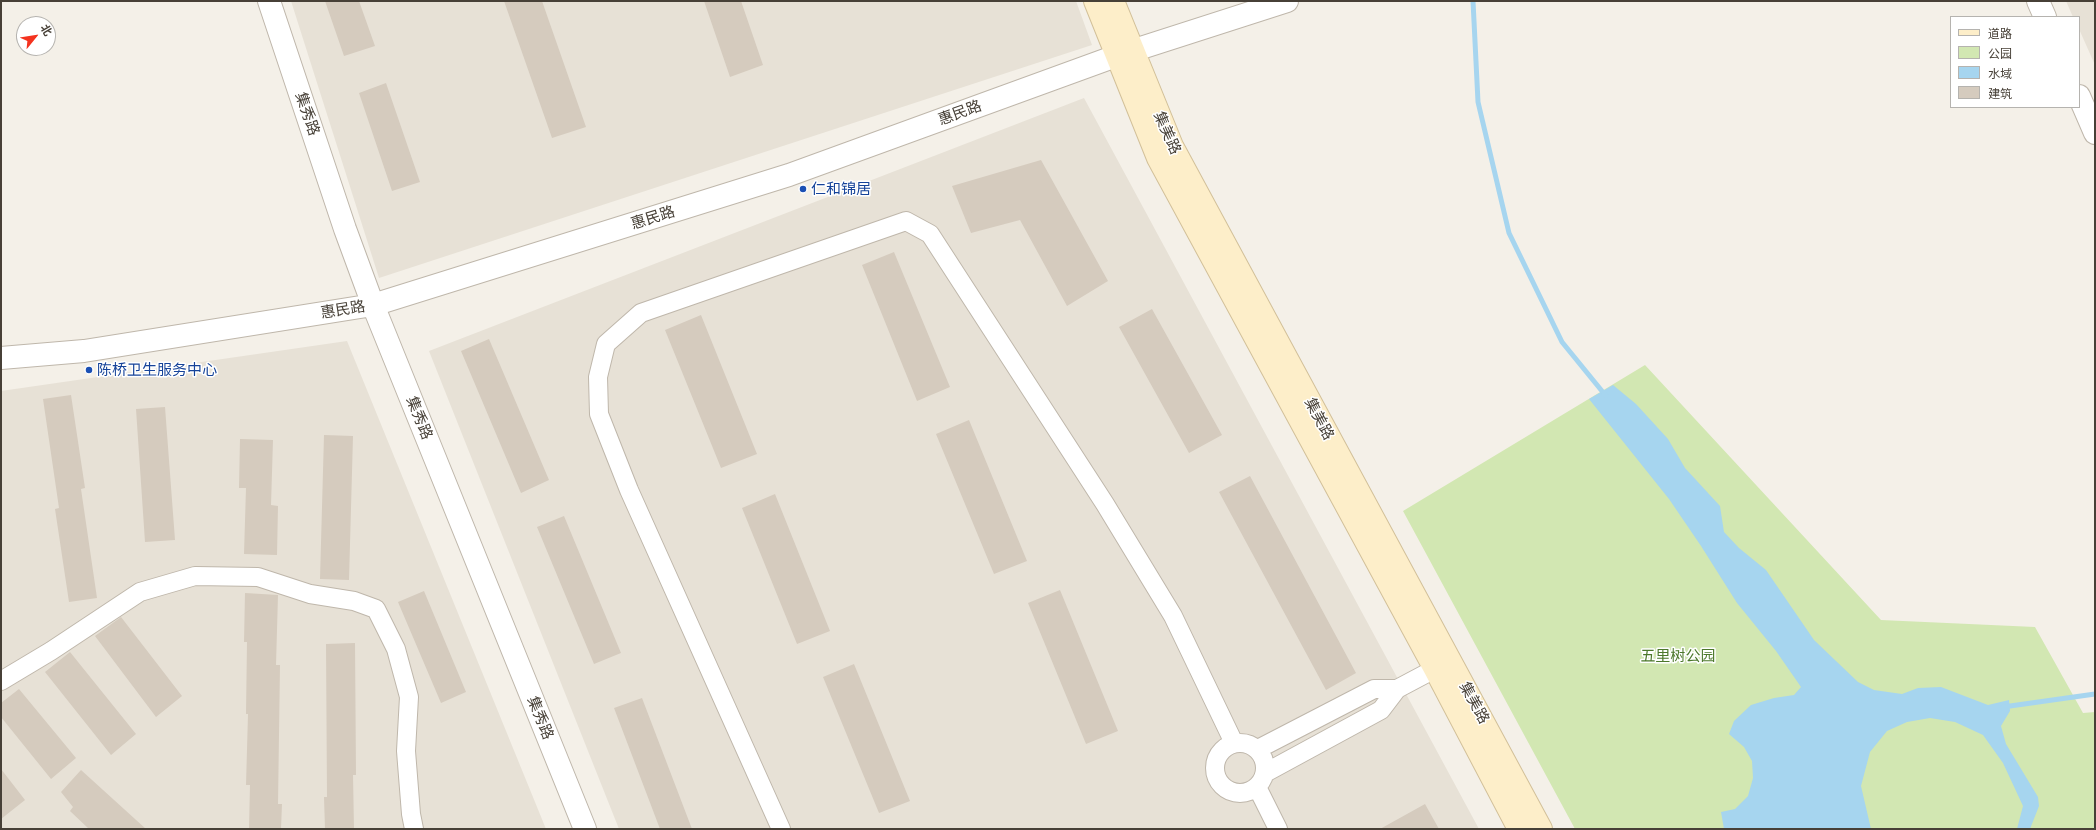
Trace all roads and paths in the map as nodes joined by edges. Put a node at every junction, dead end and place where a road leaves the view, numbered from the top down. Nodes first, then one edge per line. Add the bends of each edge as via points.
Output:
1 (269, 1) edge
2 (1094, 1) edge
3 (1113, 1) edge
4 (1287, 1) edge
5 (2038, 1) edge
6 (2045, 16) edge
7 (1124, 54) junction
8 (2080, 98) edge
9 (2095, 133) edge
10 (373, 305) junction
11 (1, 358) edge
12 (1443, 665) junction
13 (1, 681) edge
14 (1397, 689) junction
15 (1234, 743) junction
16 (1258, 749) junction
17 (1261, 780) junction
18 (414, 829) edge
19 (585, 829) edge
20 (781, 829) edge
21 (1278, 829) edge
22 (1519, 829) edge
23 (1541, 829) edge

1 - 10 street, 集秀路
2 - 7 main road, 集美路
3 - 7 main road, 集美路
4 - 7 street, 惠民路
5 - 6 street
7 - 10 street, 惠民路 via 790,175
7 - 12 main road, 集美路
8 - 9 street
10 - 11 street, 惠民路 via 84,351
10 - 19 street, 集秀路
12 - 14 street
12 - 22 main road, 集美路
12 - 23 main road, 集美路
13 - 18 street via 140,592 195,576 258,577 310,594 354,601 376,609 396,648 409,697 406,751
14 - 16 street via 1374,689
14 - 17 street via 1381,710
15 - 16 street via 1251,744
15 - 17 street via 1220,752 1215,769 1216,777 1227,789 1242,793
15 - 20 street via 1173,616 1105,504 930,234 906,221 641,313 606,344 598,377 599,414 629,490
16 - 17 street via 1266,764
17 - 21 street

